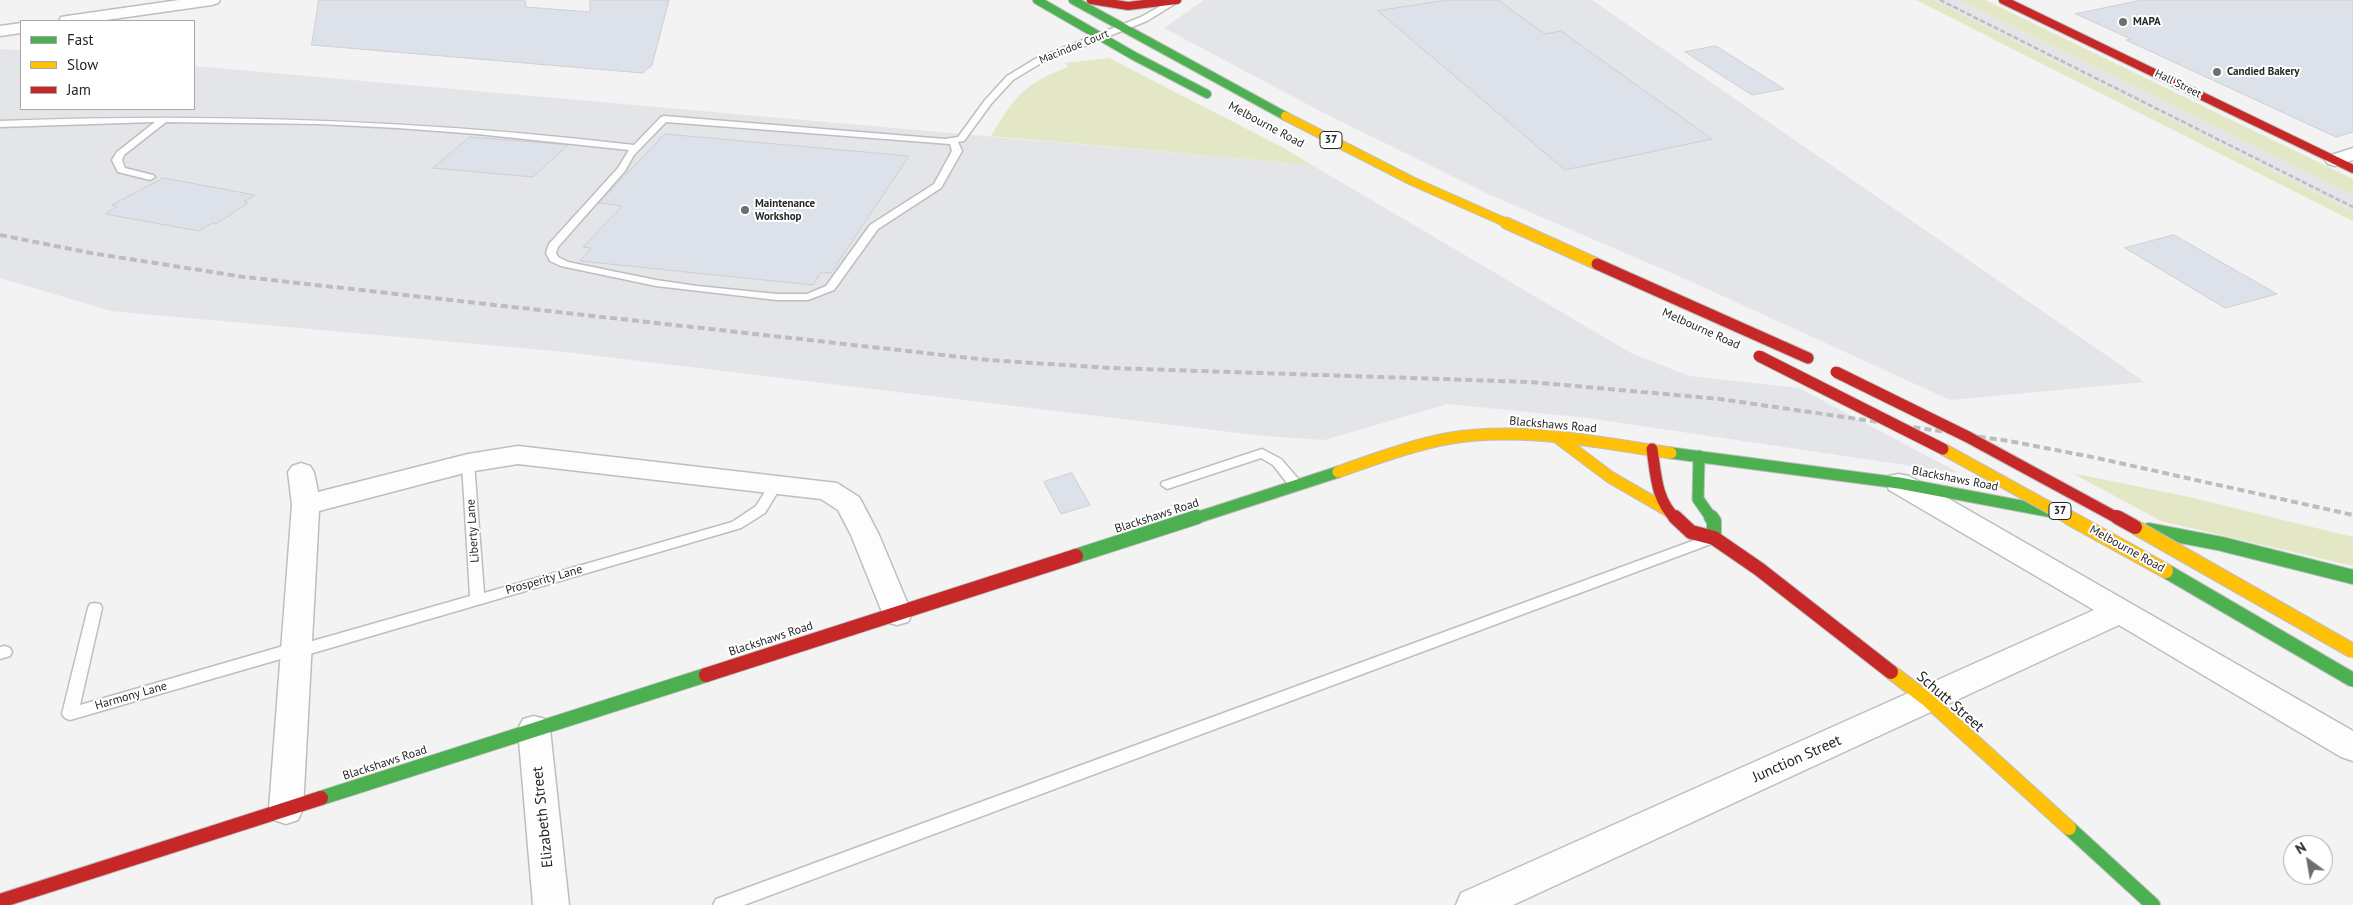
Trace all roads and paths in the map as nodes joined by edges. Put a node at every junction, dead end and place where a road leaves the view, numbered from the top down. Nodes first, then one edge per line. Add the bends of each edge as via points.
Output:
1 (212, 0) edge
2 (1037, 0) edge
3 (1073, 0) edge
4 (1091, 0) edge
5 (1177, 0) edge
6 (2003, 0) edge
7 (74, 20) edge
8 (20, 28) edge
9 (1124, 28) junction
10 (0, 31) edge
11 (1101, 37) junction
12 (1222, 102) dead end
13 (164, 119) junction
14 (0, 124) edge
15 (954, 142) junction
16 (635, 148) junction
17 (2344, 157) edge
18 (2353, 169) edge
19 (150, 177) dead end
20 (1755, 354) dead end
21 (1558, 438) junction
22 (1652, 449) junction
23 (1699, 456) junction
24 (468, 464) junction
25 (301, 472) dead end
26 (1899, 483) junction
27 (776, 484) junction
28 (1167, 484) dead end
29 (1296, 485) junction
30 (306, 505) junction
31 (1667, 510) junction
32 (1714, 538) junction
33 (2353, 577) edge
34 (477, 599) junction
35 (95, 608) dead end
36 (2119, 612) junction
37 (897, 614) junction
38 (296, 650) junction
39 (2353, 651) edge
40 (2353, 680) edge
41 (1928, 700) junction
42 (534, 729) junction
43 (2353, 747) edge
44 (286, 809) junction
45 (0, 900) edge
46 (552, 905) edge
47 (722, 905) edge
48 (1474, 905) edge
49 (2153, 905) edge

1 - 7 street
2 - 11 main road, Melbourne Road
3 - 9 main road, Melbourne Road / 37
4 - 5 main road via 1128,6
5 - 9 lane, Macindoe Court
6 - 17 main road, Hall Street
8 - 10 street
9 - 11 lane, Macindoe Court
9 - 39 main road, Melbourne Road / 37, bridge via 1268,108 1412,181 1816,362 2051,481
11 - 12 main road, Melbourne Road
11 - 15 lane, Macindoe Court via 1038,61 1010,78 961,139
13 - 14 lane
13 - 16 lane via 423,126
13 - 19 lane via 120,154 117,160 121,170
15 - 16 lane via 664,119
15 - 16 lane via 957,151 938,186 874,227 830,288 808,297 656,283 554,259 551,253 553,246 622,170
17 - 18 main road, Hall Street
20 - 40 main road, Melbourne Road / 37, bridge via 2042,500
21 - 22 main road, Blackshaws Road
21 - 29 main road, Blackshaws Road via 1514,434 1465,436 1406,450
21 - 31 main road via 1591,466
22 - 23 main road, Blackshaws Road
22 - 31 main road, Schutt Street via 1658,491
23 - 26 main road, Blackshaws Road
23 - 32 main road via 1698,499 1714,522
24 - 27 street via 518,455
24 - 30 street
24 - 34 lane, Liberty Lane
25 - 30 street
26 - 33 main road, Blackshaws Road via 2222,544
26 - 36 street
27 - 34 lane, Prosperity Lane via 766,504 753,518 736,525
27 - 37 street via 827,490 849,504
28 - 29 lane via 1262,453 1276,462
29 - 37 main road, Blackshaws Road
30 - 38 street
31 - 32 main road, Schutt Street via 1691,532
32 - 41 main road, Schutt Street
32 - 47 lane
34 - 38 lane, Prosperity Lane
35 - 38 lane, Harmony Lane via 70,714
36 - 41 street, Junction Street
36 - 43 street
37 - 42 main road, Blackshaws Road
38 - 44 street
41 - 48 street, Junction Street
41 - 49 main road, Schutt Street
42 - 44 main road, Blackshaws Road
42 - 46 street, Elizabeth Street
44 - 45 main road, Blackshaws Road

